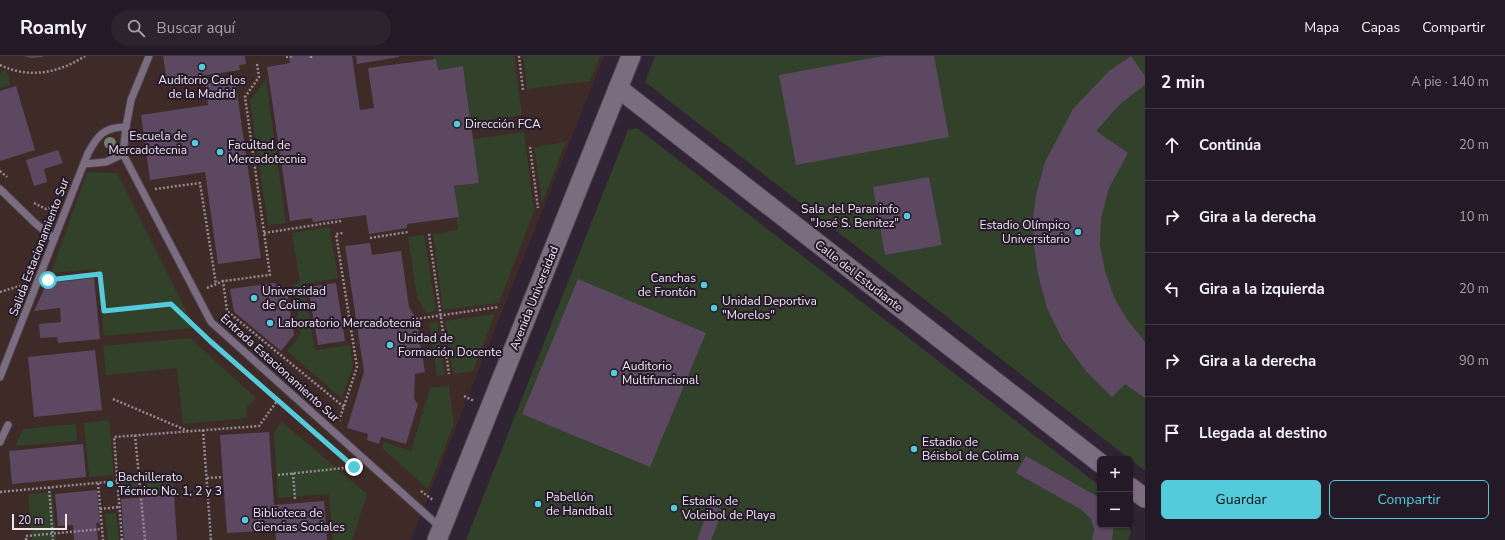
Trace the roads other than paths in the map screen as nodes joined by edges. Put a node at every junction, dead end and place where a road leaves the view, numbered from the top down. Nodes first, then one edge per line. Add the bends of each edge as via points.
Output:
1 (149, 56) edge
2 (631, 56) edge
3 (618, 88) junction
4 (126, 127) junction
5 (123, 154) junction
6 (84, 164) junction
7 (0, 189) edge
8 (54, 239) junction
9 (0, 377) edge
10 (8, 425) dead end
11 (0, 442) edge
12 (1097, 461) edge
13 (1133, 489) edge
14 (1145, 498) edge
15 (439, 534) edge

1 - 4 lane via 131,100
2 - 3 street, Avenida Universidad
3 - 12 street, Calle del Estudiante
3 - 15 street, Avenida Universidad
4 - 5 lane
4 - 6 lane, Salida Estacionamiento Sur via 105,131 95,142
5 - 6 lane via 106,162
5 - 15 lane, Entrada Estacionamiento Sur via 211,322
6 - 8 lane, Salida Estacionamiento Sur
7 - 8 lane
8 - 9 lane, Salida Estacionamiento Sur
10 - 11 lane
13 - 14 street

